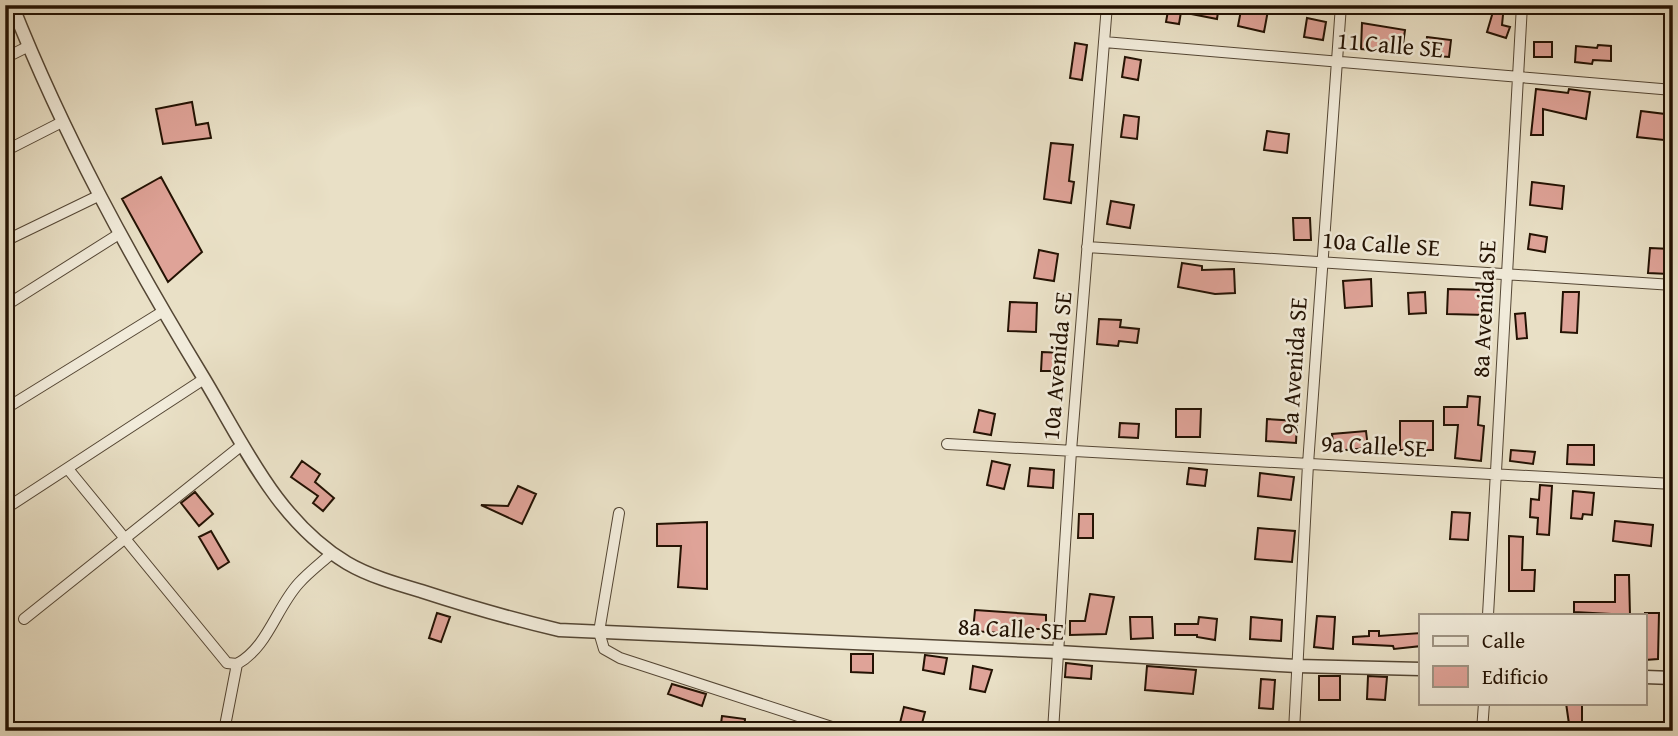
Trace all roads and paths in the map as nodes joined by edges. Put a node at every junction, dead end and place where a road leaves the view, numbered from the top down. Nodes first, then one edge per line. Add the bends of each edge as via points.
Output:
1 (12, 5) edge
2 (1107, 5) edge
3 (1341, 5) edge
4 (1522, 5) edge
5 (1104, 41) junction
6 (29, 46) junction
7 (5, 58) edge
8 (1336, 61) junction
9 (1518, 77) junction
10 (1673, 90) edge
11 (62, 122) junction
12 (5, 150) edge
13 (98, 196) junction
14 (119, 234) junction
15 (5, 241) edge
16 (1087, 247) junction
17 (1322, 262) junction
18 (1507, 273) junction
19 (1673, 285) edge
20 (5, 306) edge
21 (162, 312) junction
22 (204, 379) junction
23 (5, 409) edge
24 (947, 444) dead end
25 (242, 445) junction
26 (1071, 451) junction
27 (1308, 464) junction
28 (68, 469) junction
29 (1496, 474) junction
30 (1673, 484) edge
31 (5, 509) edge
32 (1673, 512) edge
33 (619, 513) dead end
34 (125, 538) junction
35 (332, 553) junction
36 (1488, 614) edge
37 (24, 619) dead end
38 (600, 632) junction
39 (1058, 652) junction
40 (237, 664) junction
41 (1297, 666) junction
42 (1419, 669) edge
43 (1646, 677) edge
44 (1672, 678) edge
45 (1484, 704) edge
46 (224, 731) edge
47 (844, 731) edge
48 (1053, 731) edge
49 (1294, 731) edge
50 (1482, 731) edge
51 (1669, 731) edge

1 - 6 street, 8a Calle SE
2 - 5 street, 10a Avenida SE
3 - 8 street, 9a Avenida SE
4 - 9 street, 8a Avenida SE
5 - 8 street, 11 Calle SE
5 - 16 street, 10a Avenida SE
6 - 7 street
6 - 11 street, 8a Calle SE
8 - 9 street, 11 Calle SE
8 - 17 street, 9a Avenida SE
9 - 10 street, 11 Calle SE
9 - 18 street, 8a Avenida SE
11 - 12 street
11 - 13 street, 8a Calle SE
13 - 14 street, 8a Calle SE
13 - 15 street
14 - 20 street
14 - 21 street, 8a Calle SE
16 - 17 street, 10a Calle SE
16 - 26 street, 10a Avenida SE
17 - 18 street, 10a Calle SE
17 - 27 street, 9a Avenida SE
18 - 19 street, 10a Calle SE
18 - 29 street, 8a Avenida SE
21 - 22 street, 8a Calle SE
21 - 23 street
22 - 25 street, 8a Calle SE
22 - 28 street
24 - 26 street, 9a Calle SE
25 - 34 street
25 - 35 street, 8a Calle SE via 285,511
26 - 27 street, 9a Calle SE
26 - 39 street, 10a Avenida SE
27 - 29 street, 9a Calle SE
27 - 41 street, 9a Avenida SE
28 - 31 street
28 - 34 street
29 - 30 street, 9a Calle SE
29 - 36 street, 8a Avenida SE
32 - 44 street
33 - 38 street
34 - 37 street
34 - 40 street via 221,658
35 - 38 street, 8a Calle SE via 349,565 395,583 493,614 559,630
35 - 40 street via 298,584 265,636
38 - 39 street, 8a Calle SE
38 - 47 street via 599,640 611,654
39 - 41 street, 8a Calle SE
39 - 48 street, 10a Avenida SE
40 - 46 street
41 - 42 street, 8a Calle SE
41 - 49 street, 9a Avenida SE
43 - 44 street
44 - 51 street
45 - 50 street

